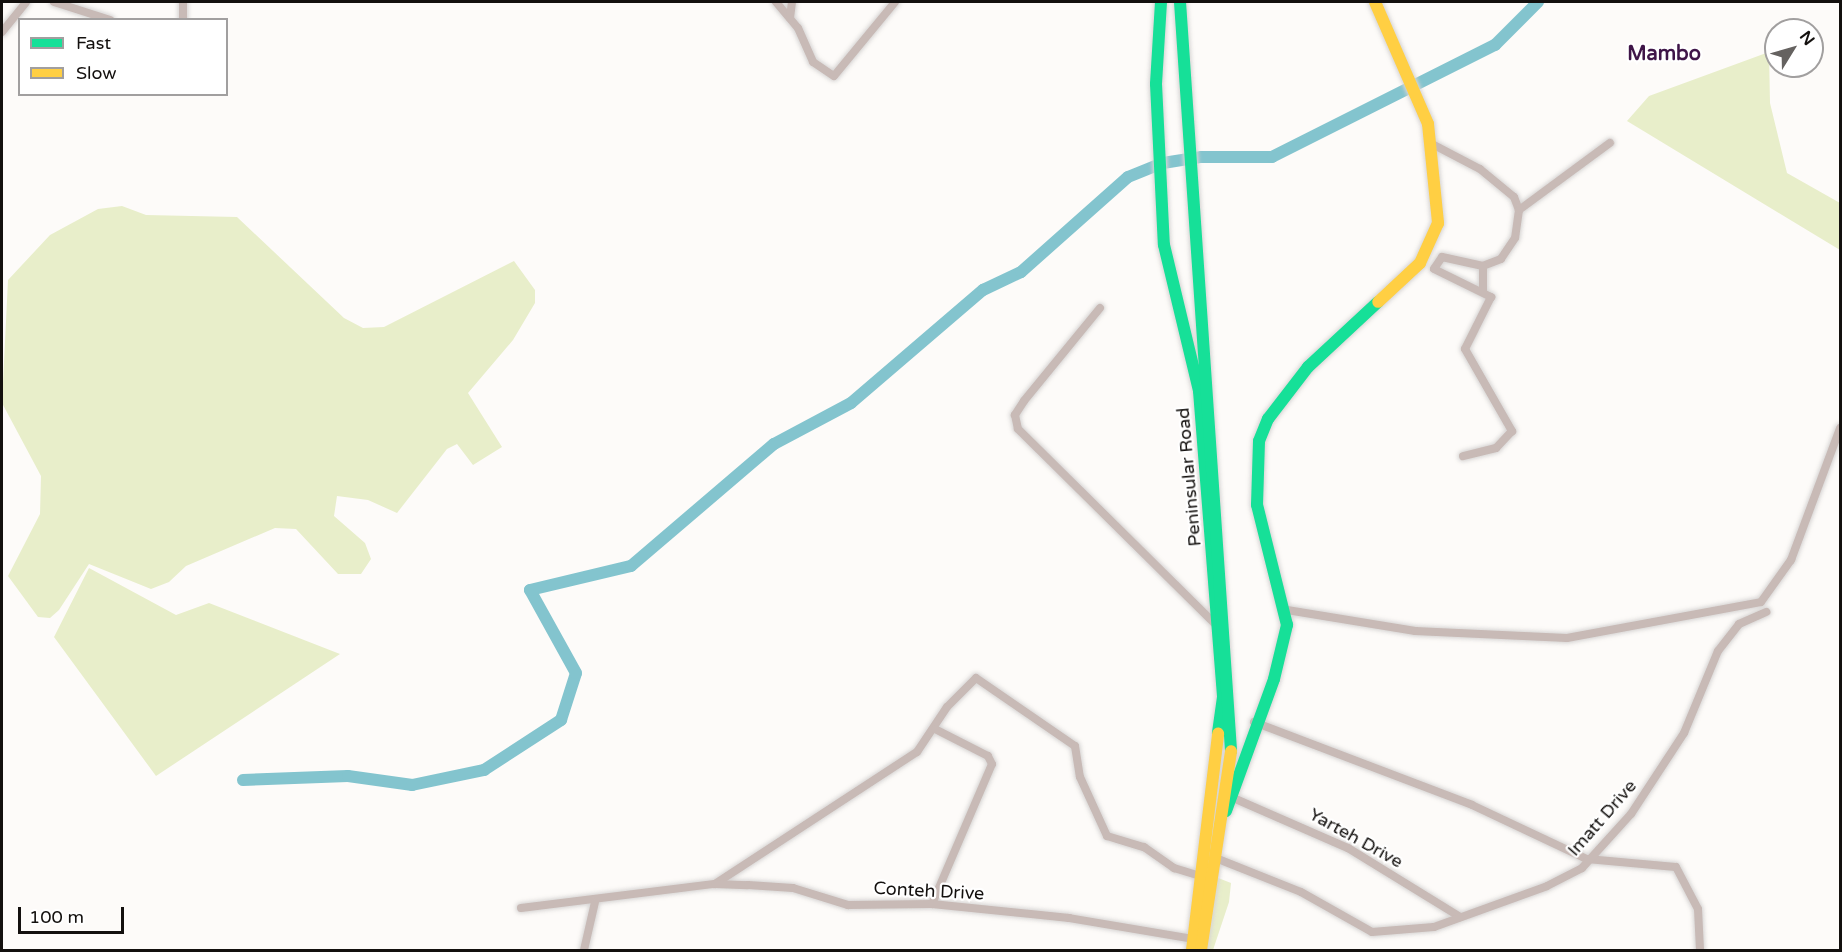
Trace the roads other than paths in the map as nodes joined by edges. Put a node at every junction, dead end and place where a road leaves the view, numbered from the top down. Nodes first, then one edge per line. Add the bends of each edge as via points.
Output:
1 (26, 2) edge
2 (54, 2) edge
3 (183, 2) edge
4 (776, 2) edge
5 (792, 2) edge
6 (895, 2) edge
7 (1161, 2) edge
8 (1180, 2) edge
9 (1375, 2) edge
10 (104, 18) edge
11 (183, 18) edge
12 (790, 18) junction
13 (2, 32) edge
14 (1610, 143) dead end
15 (1432, 144) junction
16 (1519, 210) junction
17 (1483, 266) junction
18 (1483, 291) junction
19 (1100, 308) dead end
20 (1840, 428) edge
21 (1463, 456) dead end
22 (1287, 610) junction
23 (1766, 612) dead end
24 (1218, 627) junction
25 (1254, 722) junction
26 (935, 729) junction
27 (1231, 797) junction
28 (1217, 814) junction
29 (1218, 858) junction
30 (1587, 860) junction
31 (1203, 877) junction
32 (715, 884) junction
33 (595, 902) junction
34 (932, 904) junction
35 (521, 908) dead end
36 (1460, 917) junction
37 (1192, 945) edge
38 (584, 951) edge
39 (1201, 951) edge
40 (1700, 951) edge

1 - 13 street
2 - 10 street
3 - 11 street
4 - 12 street
5 - 12 street
6 - 12 street via 834,76 813,62
7 - 24 main road, Peninsular Road via 1157,132 1160,191 1169,275 1199,392
8 - 28 main road, Peninsular Road via 1234,732
9 - 15 main road via 1420,103
14 - 16 street
15 - 16 street via 1480,169 1514,198
15 - 22 main road via 1439,207 1426,253 1308,367 1268,419 1259,441 1257,505
16 - 17 street via 1508,251
17 - 18 street
17 - 18 street via 1442,257 1434,269
18 - 21 street via 1490,301 1465,349 1512,431 1496,448
19 - 24 street via 1024,401 1015,415 1018,429
20 - 22 street via 1791,560 1761,602 1567,638 1414,631
22 - 25 main road via 1274,680
23 - 30 street, Imatt Drive via 1739,624 1718,651 1695,711 1666,763 1631,814
24 - 28 main road, Peninsular Road via 1222,737
25 - 27 main road
25 - 30 street via 1472,805
26 - 31 street via 971,681 982,680 1075,746 1080,777 1107,836 1144,847 1174,868
26 - 32 street via 901,765
26 - 34 street via 988,756 992,764
27 - 28 main road
27 - 36 street, Yarteh Drive via 1348,848
28 - 29 main road, Peninsular Road
28 - 31 main road, Peninsular Road
29 - 36 street, Imatt Drive via 1301,892 1372,932 1434,927
29 - 39 main road, Peninsular Road
30 - 36 street, Imatt Drive via 1582,868 1547,886
30 - 40 street via 1680,870 1698,909
31 - 37 main road, Peninsular Road
32 - 33 street, Conteh Drive
32 - 34 street, Conteh Drive via 793,888 848,905
33 - 35 street, Conteh Drive
33 - 38 street
34 - 37 street, Conteh Drive via 1069,918

